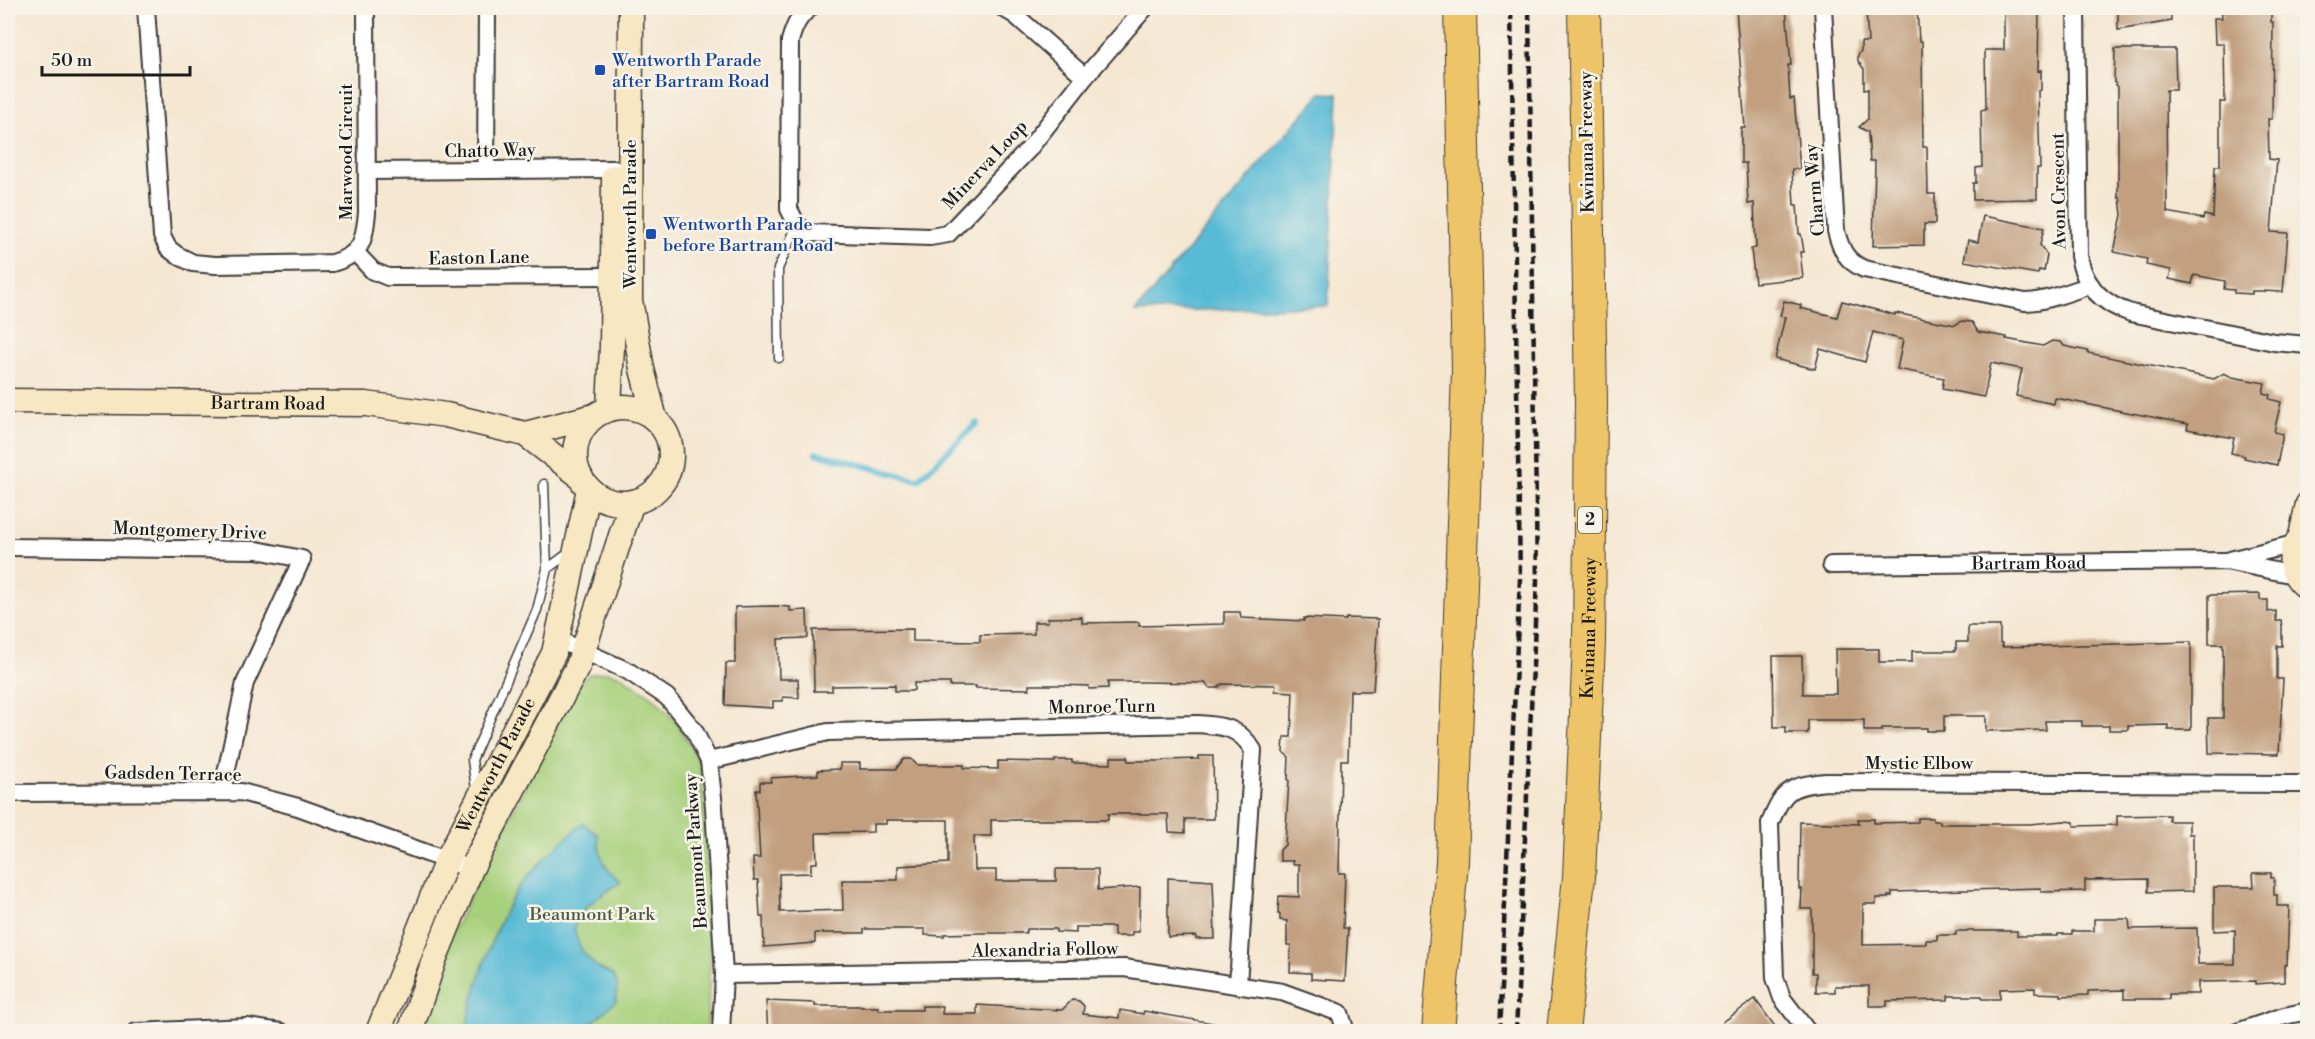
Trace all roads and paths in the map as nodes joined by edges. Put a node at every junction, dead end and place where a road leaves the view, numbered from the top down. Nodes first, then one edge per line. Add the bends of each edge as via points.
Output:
1 (146, 8) edge
2 (366, 8) edge
3 (487, 8) edge
4 (615, 8) edge
5 (631, 8) edge
6 (1003, 8) edge
7 (1144, 8) edge
8 (1460, 8) edge
9 (1584, 8) edge
10 (1823, 8) edge
11 (2076, 8) edge
12 (802, 10) edge
13 (1085, 77) junction
14 (614, 169) junction
15 (486, 170) junction
16 (367, 171) junction
17 (796, 225) junction
18 (355, 252) junction
19 (613, 276) junction
20 (2091, 285) junction
21 (2307, 345) edge
22 (779, 358) dead end
23 (8, 401) edge
24 (601, 412) junction
25 (655, 419) junction
26 (525, 434) junction
27 (584, 482) junction
28 (544, 484) dead end
29 (632, 502) junction
30 (2307, 504) edge
31 (2301, 538) edge
32 (577, 546) junction
33 (8, 547) edge
34 (2226, 561) junction
35 (1831, 565) dead end
36 (547, 569) junction
37 (2301, 582) edge
38 (557, 639) junction
39 (584, 650) junction
40 (709, 761) junction
41 (2307, 784) edge
42 (222, 792) junction
43 (8, 794) edge
44 (477, 798) junction
45 (447, 860) junction
46 (471, 869) junction
47 (724, 975) junction
48 (1238, 985) junction
49 (2307, 1011) edge
50 (135, 1032) edge
51 (281, 1032) edge
52 (378, 1032) edge
53 (410, 1032) edge
54 (721, 1032) edge
55 (1347, 1032) edge
56 (1438, 1032) edge
57 (1563, 1032) edge
58 (1808, 1032) edge
59 (2237, 1032) edge

1 - 18 street via 159,220 168,248 193,263 215,265 332,263
2 - 16 street, Marwood Circuit
3 - 15 street
4 - 14 street, Wentworth Parade
5 - 25 street, Wentworth Parade via 630,300
6 - 13 street
7 - 13 street, Minerva Loop
8 - 56 highway via 1468,370 1452,862
9 - 57 highway, Kwinana Freeway / 2 via 1591,400 1589,643 1579,877
10 - 20 street, Charm Way via 1836,231 1849,261 1864,269 2025,302
11 - 20 street, Avon Crescent via 2079,256 2081,270
12 - 17 street via 790,41 789,209
13 - 17 street, Minerva Loop via 1028,150 948,234 930,237 809,233
14 - 15 street, Chatto Way
14 - 19 street, Wentworth Parade
15 - 16 street, Chatto Way
16 - 18 street, Marwood Circuit via 365,234
17 - 22 lane via 778,269
18 - 19 street, Easton Lane via 373,271 388,277
19 - 24 street, Wentworth Parade
20 - 21 street, Avon Crescent via 2113,307 2131,313
23 - 26 street, Bartram Road via 366,404 446,415
24 - 25 street via 625,406
24 - 26 street, Bartram Road
24 - 27 street, Wentworth Parade via 583,428 576,444 575,460
25 - 29 street, Wentworth Parade via 669,438 668,473 654,492
26 - 27 street, Bartram Road
27 - 29 street via 609,500
27 - 32 street, Wentworth Parade
28 - 36 lane
29 - 39 street, Wentworth Parade
30 - 31 street
31 - 34 street, Bartram Road
31 - 37 street via 2290,565
32 - 36 lane
32 - 38 street, Wentworth Parade
33 - 42 street, Montgomery Drive via 257,550 302,559 245,683
34 - 35 street, Bartram Road
34 - 37 street, Bartram Road
36 - 44 lane via 537,610 472,760
38 - 39 street, Beaumont Parkway
38 - 44 street, Wentworth Parade via 554,653
39 - 40 street, Beaumont Parkway via 628,671 667,697 694,730
39 - 46 street, Wentworth Parade
40 - 47 street, Beaumont Parkway
40 - 48 street, Monroe Turn via 828,732 1223,726 1244,736 1253,750
41 - 58 street, Mystic Elbow via 1826,782 1797,786 1779,800 1770,823 1775,978 1782,998
42 - 43 street, Gadsden Terrace
42 - 45 street, Gadsden Terrace via 241,792 298,807
44 - 45 street, Wentworth Parade
45 - 46 street, Gadsden Terrace
45 - 52 street, Wentworth Parade
46 - 53 street, Wentworth Parade
47 - 48 street, Alexandria Follow via 1124,968
47 - 54 street, Beaumont Parkway
48 - 55 street, Alexandria Follow via 1282,992 1340,1013
49 - 59 street
50 - 51 street via 247,1028

